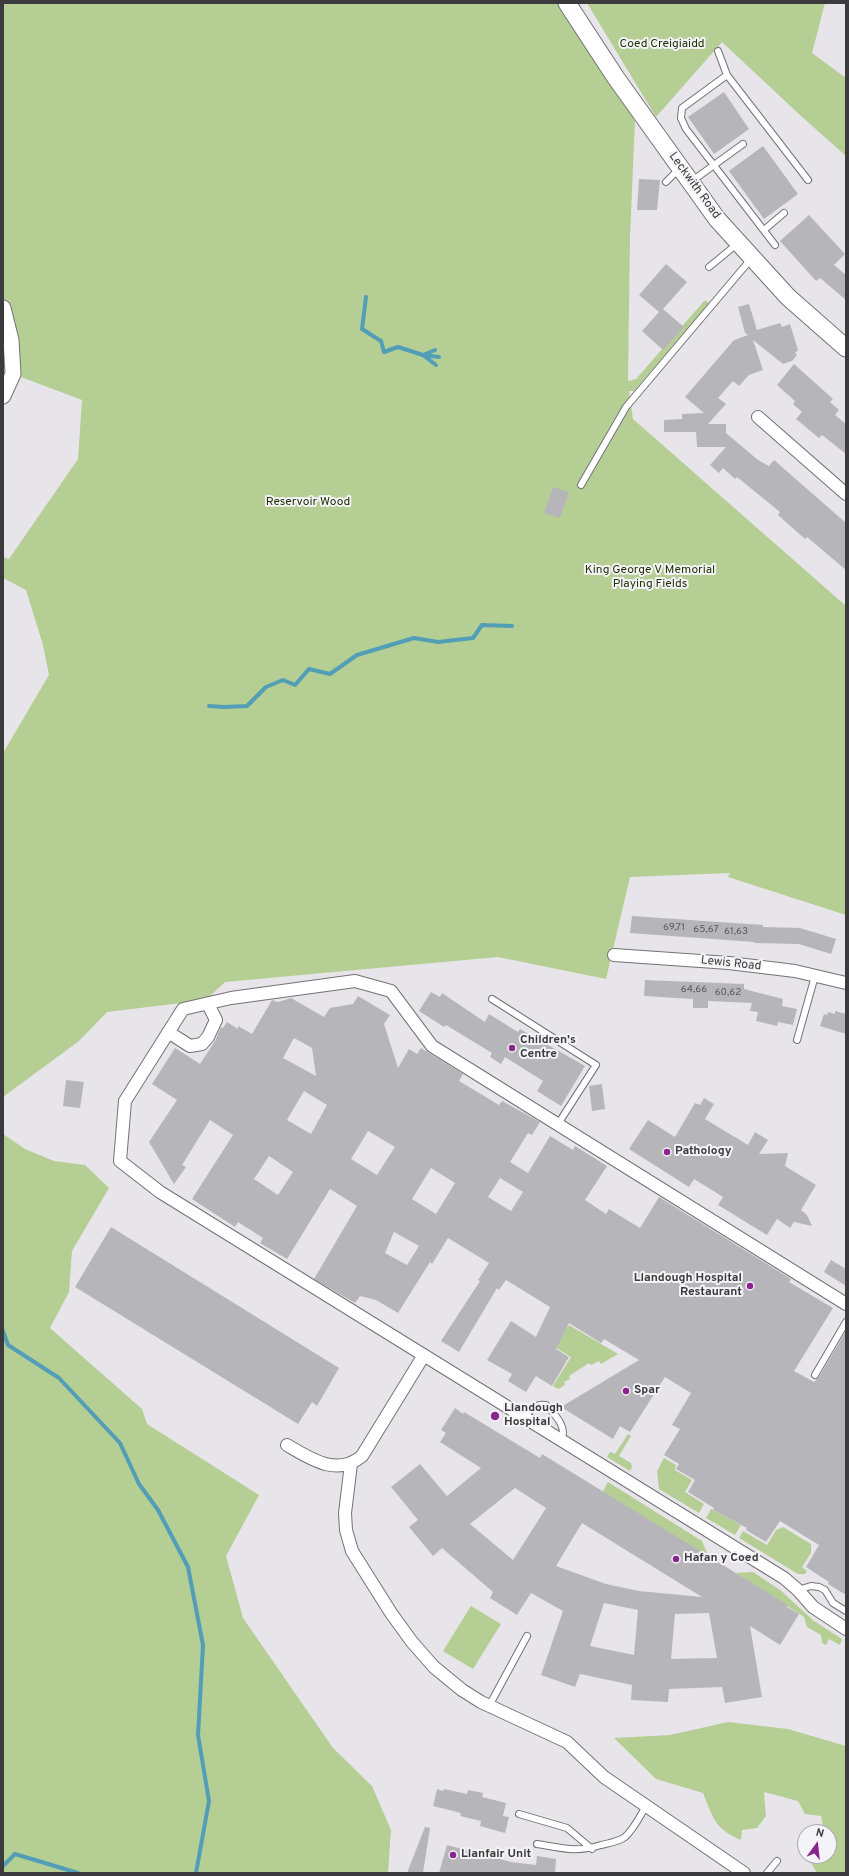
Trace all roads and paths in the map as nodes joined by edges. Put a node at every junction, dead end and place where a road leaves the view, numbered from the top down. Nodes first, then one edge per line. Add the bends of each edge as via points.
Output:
1 (567, 3) edge
2 (718, 50) dead end
3 (727, 74) junction
4 (743, 144) dead end
5 (714, 166) junction
6 (680, 168) junction
7 (808, 180) dead end
8 (666, 182) dead end
9 (691, 182) junction
10 (784, 213) dead end
11 (764, 230) junction
12 (738, 243) junction
13 (776, 245) dead end
14 (752, 258) junction
15 (709, 267) dead end
16 (3, 308) edge
17 (846, 348) edge
18 (3, 396) edge
19 (758, 417) dead end
20 (581, 485) dead end
21 (846, 494) edge
22 (614, 955) dead end
23 (815, 976) junction
24 (846, 983) edge
25 (492, 1000) dead end
26 (208, 1004) junction
27 (168, 1032) junction
28 (798, 1040) dead end
29 (558, 1124) junction
30 (846, 1304) edge
31 (846, 1322) edge
32 (424, 1355) junction
33 (814, 1375) dead end
34 (524, 1417) junction
35 (561, 1440) junction
36 (287, 1445) dead end
37 (351, 1464) junction
38 (798, 1590) junction
39 (846, 1611) edge
40 (846, 1629) edge
41 (527, 1636) dead end
42 (489, 1707) junction
43 (646, 1806) junction
44 (519, 1814) dead end
45 (537, 1844) dead end
46 (592, 1849) junction
47 (777, 1861) dead end
48 (744, 1873) edge
49 (767, 1873) edge

1 - 6 main road, Leckwith Road
2 - 3 lane
3 - 5 lane via 682,108 681,118 686,129
3 - 7 lane
4 - 5 lane
5 - 9 lane
5 - 11 lane
6 - 8 lane
6 - 9 main road, Leckwith Road
9 - 12 main road, Leckwith Road
10 - 11 lane
11 - 13 lane
12 - 14 main road, Leckwith Road
12 - 15 lane
14 - 17 main road, Leckwith Road via 788,297
14 - 20 lane via 626,407
16 - 18 street via 11,340 14,374
19 - 21 street
22 - 23 street, Lewis Road via 716,961
23 - 24 street, Lewis Road
23 - 28 lane
25 - 29 lane via 596,1065
26 - 27 street via 183,1009
26 - 27 street via 216,1020 202,1044 190,1046
26 - 29 street via 231,998 355,981 374,985 391,992 432,1046
27 - 32 street via 125,1101 120,1161 169,1198
29 - 30 street
31 - 33 lane
32 - 34 street
32 - 37 street via 362,1456
34 - 35 street
34 - 35 lane via 535,1406 546,1405 563,1428
35 - 38 street via 784,1578
36 - 37 street via 327,1466
37 - 42 street via 345,1522 348,1540 357,1562 427,1660 462,1690
38 - 39 lane via 811,1586 819,1587 825,1590 833,1603
38 - 40 street via 813,1608
41 - 42 lane
42 - 43 street via 568,1742 604,1777
43 - 46 lane via 624,1838
43 - 48 street
44 - 46 lane via 567,1828
45 - 46 lane via 577,1851
47 - 49 lane

